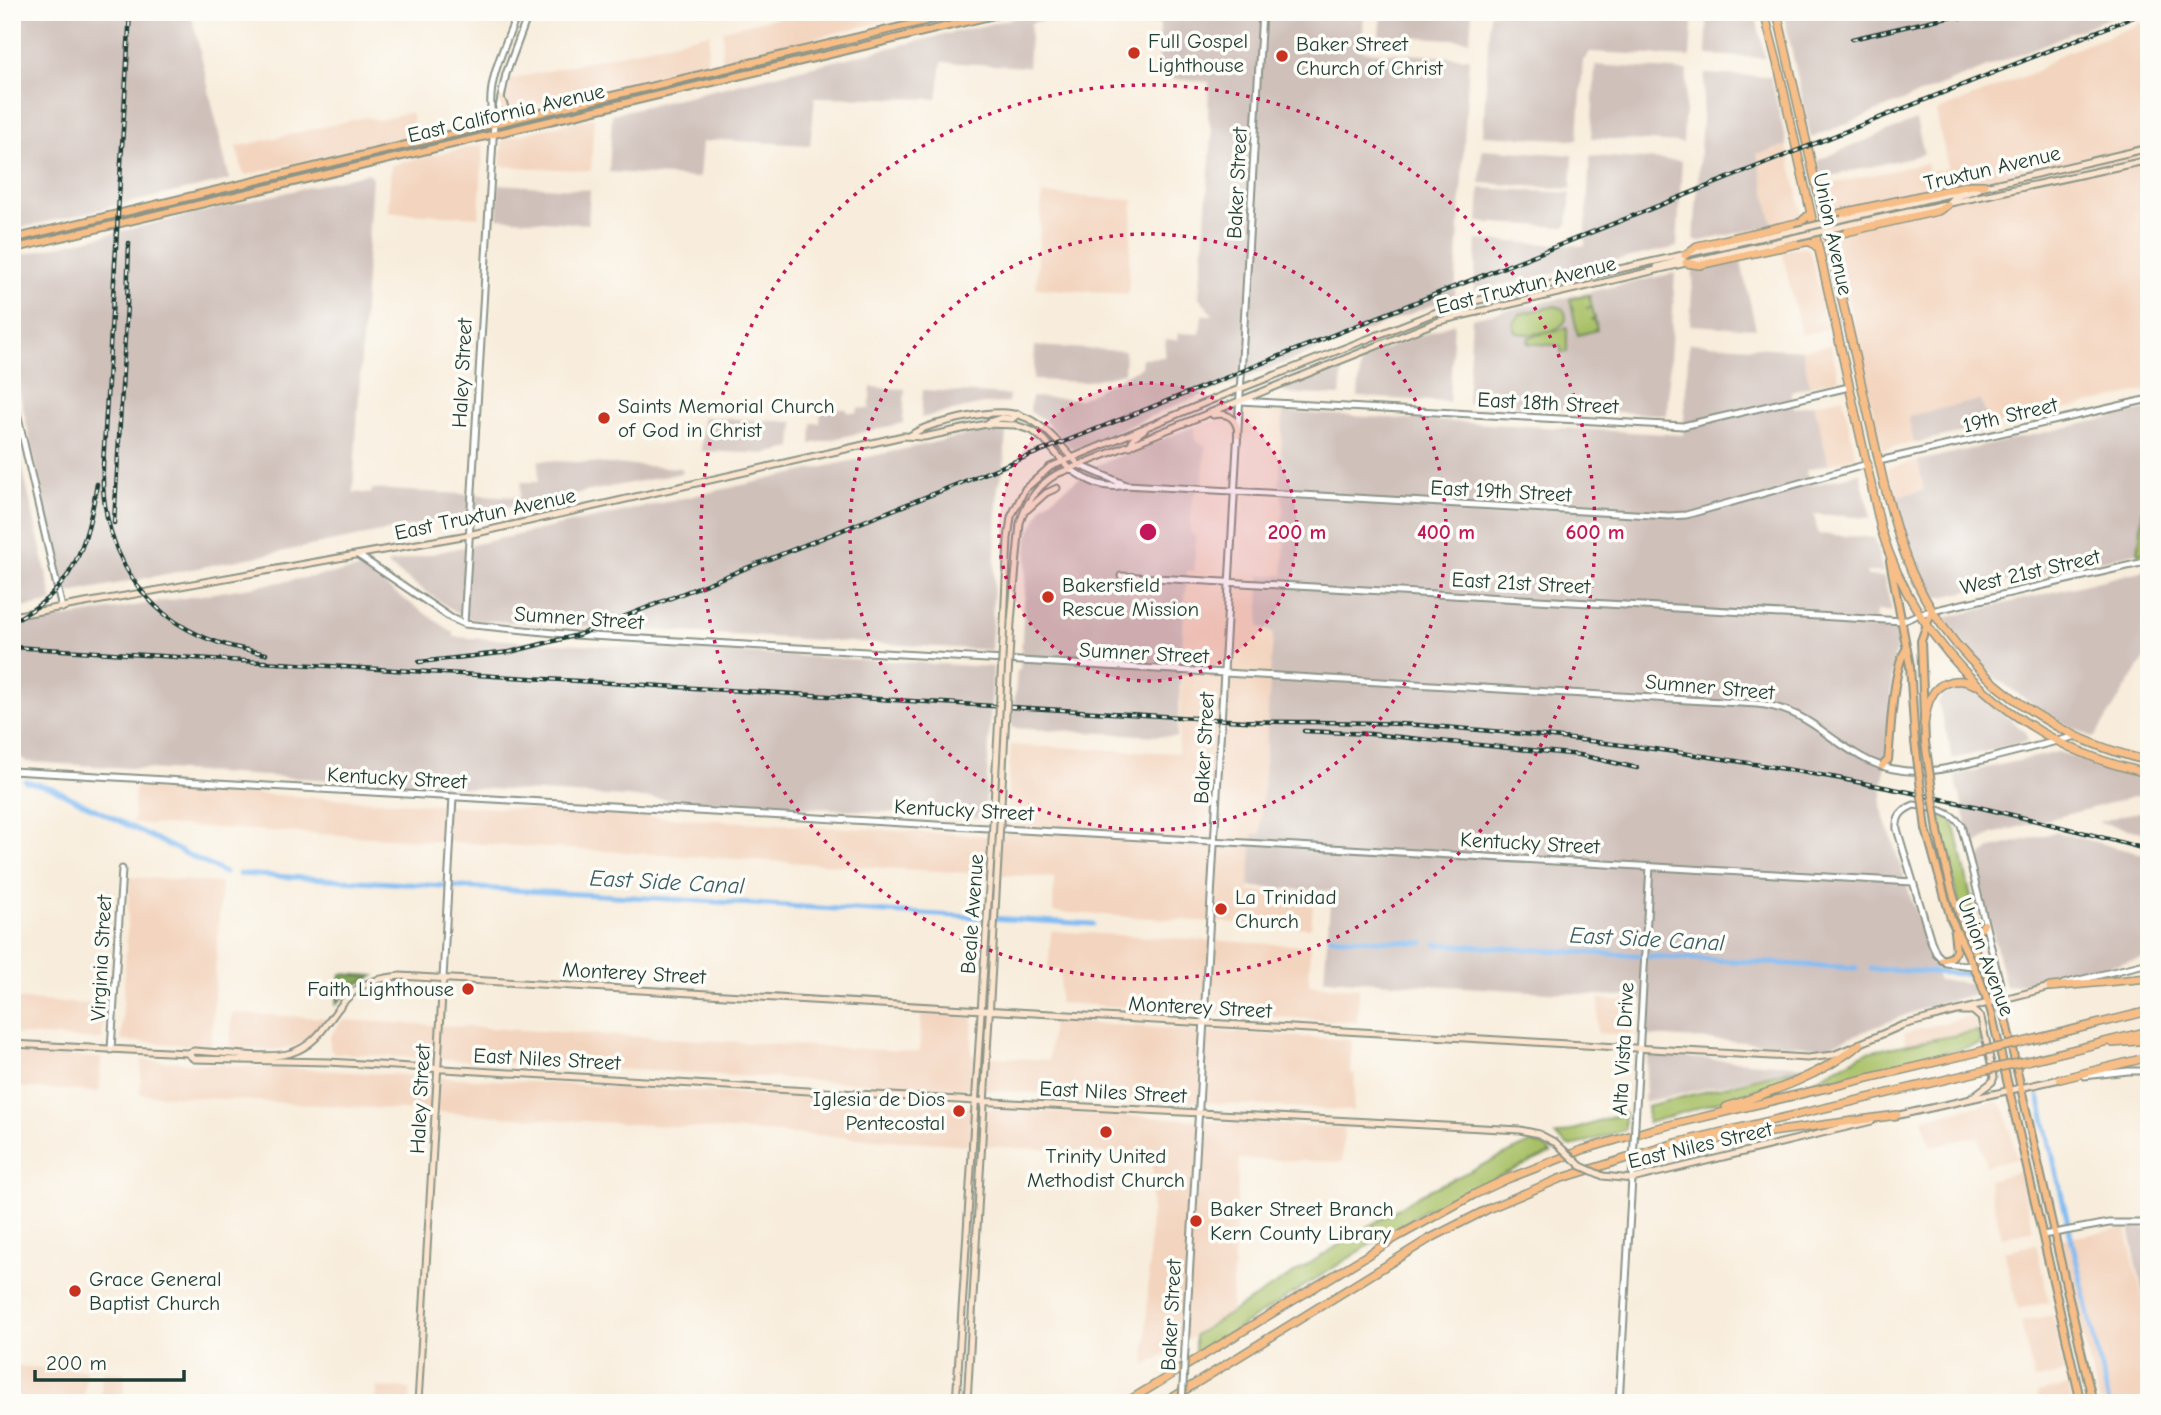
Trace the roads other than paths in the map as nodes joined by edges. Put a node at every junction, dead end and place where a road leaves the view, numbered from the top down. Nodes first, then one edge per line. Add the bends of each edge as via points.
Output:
1 (518, 12) edge
2 (529, 12) edge
3 (963, 12) edge
4 (1007, 12) edge
5 (1262, 12) edge
6 (1764, 12) edge
7 (1777, 12) edge
8 (932, 16) edge
9 (501, 98) junction
10 (517, 117) junction
11 (494, 123) junction
12 (494, 134) junction
13 (2149, 148) edge
14 (2149, 160) edge
15 (1984, 185) junction
16 (1947, 205) junction
17 (1822, 210) junction
18 (1811, 213) junction
19 (1833, 215) junction
20 (1801, 222) junction
21 (1843, 223) junction
22 (1796, 233) junction
23 (1838, 234) junction
24 (12, 239) edge
25 (1805, 242) junction
26 (1830, 246) junction
27 (12, 249) edge
28 (1819, 249) junction
29 (1686, 259) junction
30 (1573, 279) junction
31 (1574, 288) junction
32 (1849, 387) junction
33 (1242, 388) junction
34 (12, 391) edge
35 (2149, 399) edge
36 (1240, 401) junction
37 (1018, 414) junction
38 (1197, 419) junction
39 (986, 424) junction
40 (1153, 424) junction
41 (911, 435) junction
42 (1238, 436) junction
43 (1130, 446) junction
44 (1072, 457) junction
45 (1063, 460) junction
46 (1879, 461) junction
47 (1079, 464) junction
48 (1867, 464) junction
49 (1070, 468) junction
50 (1126, 485) junction
51 (1056, 488) dead end
52 (1235, 492) junction
53 (1023, 514) junction
54 (468, 535) junction
55 (358, 555) junction
56 (1890, 561) junction
57 (2149, 561) edge
58 (1121, 576) dead end
59 (1229, 582) junction
60 (62, 608) junction
61 (1932, 610) junction
62 (1919, 614) junction
63 (12, 615) edge
64 (1903, 621) junction
65 (1008, 622) junction
66 (464, 624) junction
67 (1926, 624) junction
68 (1907, 648) junction
69 (1224, 673) junction
70 (1979, 687) junction
71 (1924, 724) junction
72 (2077, 737) junction
73 (2057, 741) junction
74 (2149, 761) edge
75 (1882, 766) junction
76 (12, 771) edge
77 (2149, 773) edge
78 (453, 797) junction
79 (996, 841) junction
80 (1215, 841) junction
81 (1650, 866) junction
82 (122, 869) dead end
83 (1913, 882) junction
84 (1984, 924) junction
85 (1954, 927) junction
86 (1967, 933) junction
87 (1942, 960) junction
88 (2149, 963) edge
89 (1972, 966) junction
90 (400, 975) joint
91 (443, 978) junction
92 (2149, 978) edge
93 (2050, 987) junction
94 (1999, 1000) junction
95 (973, 1001) dead end
96 (998, 1002) dead end
97 (1988, 1002) junction
98 (958, 1008) junction
99 (981, 1009) junction
100 (990, 1010) junction
101 (1011, 1011) junction
102 (2147, 1011) edge
103 (1947, 1012) junction
104 (1205, 1022) junction
105 (2149, 1031) edge
106 (2149, 1040) edge
107 (2102, 1043) junction
108 (12, 1044) edge
109 (1860, 1044) junction
110 (1639, 1048) junction
111 (111, 1050) junction
112 (187, 1053) junction
113 (2149, 1057) edge
114 (438, 1069) junction
115 (2149, 1071) edge
116 (2060, 1079) junction
117 (2015, 1089) junction
118 (1969, 1099) junction
119 (975, 1101) junction
120 (986, 1101) junction
121 (1199, 1113) junction
122 (1897, 1115) junction
123 (1689, 1120) junction
124 (1676, 1143) junction
125 (1632, 1179) junction
126 (2149, 1223) edge
127 (2054, 1233) junction
128 (2043, 1235) junction
129 (418, 1403) edge
130 (956, 1403) edge
131 (967, 1403) edge
132 (1125, 1403) edge
133 (1164, 1403) edge
134 (1182, 1403) edge
135 (1619, 1403) edge
136 (2081, 1403) edge
137 (2093, 1403) edge

1 - 11 street, Haley Street via 497,67
2 - 9 street
3 - 8 main road, East California Avenue
4 - 12 main road, East California Avenue
5 - 33 street, Baker Street
6 - 18 highway, Union Avenue
7 - 17 highway, Union Avenue
8 - 10 main road, East California Avenue
9 - 10 main road via 506,110
9 - 11 street
10 - 11 main road, East California Avenue
11 - 12 street, Haley Street
11 - 24 main road, East California Avenue
12 - 27 main road, East California Avenue
12 - 54 street, Haley Street
13 - 15 main road, Truxtun Avenue
14 - 16 main road, Truxtun Avenue
15 - 16 main road
15 - 19 highway
15 - 21 main road, Truxtun Avenue
16 - 21 main road, Truxtun Avenue
16 - 23 highway via 1936,212
17 - 19 highway
17 - 26 highway, Union Avenue
18 - 20 highway
18 - 28 highway, Union Avenue
19 - 23 highway
20 - 25 highway
20 - 29 highway via 1697,246
21 - 22 main road, East Truxtun Avenue, bridge
22 - 29 main road, East Truxtun Avenue
22 - 29 main road, East Truxtun Avenue via 1718,247
23 - 26 highway
25 - 28 highway
25 - 29 highway via 1699,265
26 - 46 highway, Union Avenue
28 - 32 highway, Union Avenue
29 - 30 main road, East Truxtun Avenue
29 - 31 main road, East Truxtun Avenue
30 - 31 main road
30 - 33 main road, East Truxtun Avenue via 1452,306
31 - 36 main road, East Truxtun Avenue via 1439,321
32 - 36 street, East 18th Street via 1684,426
32 - 48 highway, Union Avenue
33 - 36 street, Baker Street
33 - 40 main road, East Truxtun Avenue
34 - 60 street
35 - 46 street, 19th Street
36 - 38 main road, East Truxtun Avenue
36 - 42 street, Baker Street
37 - 39 main road
37 - 41 main road, East Truxtun Avenue via 978,415 922,428
37 - 44 main road via 1037,422
38 - 42 main road via 1228,415 1236,423
38 - 43 main road, East Truxtun Avenue
39 - 41 main road, East Truxtun Avenue
39 - 45 main road, East Truxtun Avenue via 1033,431
40 - 43 main road via 1134,437
40 - 44 main road, East Truxtun Avenue
41 - 54 main road, East Truxtun Avenue
42 - 52 street, Baker Street
43 - 47 main road, East Truxtun Avenue
44 - 45 main road, Beale Avenue
44 - 47 main road
45 - 49 main road, East Truxtun Avenue
45 - 65 main road, Beale Avenue via 1032,481 1011,517
46 - 61 highway, Union Avenue via 1907,559
47 - 49 main road, Beale Avenue
47 - 50 street, East 19th Street
48 - 52 street, East 19th Street via 1678,516
48 - 56 highway, Union Avenue
49 - 50 street, East 19th Street via 1100,486
49 - 53 main road, Beale Avenue via 1045,482
50 - 52 street, East 19th Street
51 - 53 main road
52 - 59 street, Baker Street
53 - 65 main road, Beale Avenue
54 - 55 main road, East Truxtun Avenue
54 - 66 street, Haley Street
55 - 60 main road, East Truxtun Avenue
55 - 66 street, Sumner Street
56 - 62 highway, Union Avenue
56 - 64 main road, Union Avenue
57 - 61 street, West 21st Street
58 - 59 street, East 21st Street
59 - 64 street, East 21st Street
59 - 69 street, Baker Street
60 - 63 main road, East Truxtun Avenue
61 - 62 street, West 21st Street
61 - 67 main road, Union Avenue
61 - 72 highway, Union Avenue via 1968,658 2005,692
62 - 64 street, East 21st Street
62 - 67 highway, Union Avenue
64 - 68 main road, Union Avenue
65 - 79 main road, Beale Avenue, bridge
66 - 69 street, Sumner Street via 574,635
67 - 70 highway, Union Avenue
67 - 71 main road, Union Avenue via 1921,641
68 - 75 main road via 1898,669 1888,760
68 - 85 main road, Union Avenue, bridge via 1926,829
69 - 75 street, Sumner Street via 1768,705 1801,716
69 - 80 street, Baker Street
70 - 71 highway via 1961,680 1941,686 1930,698
70 - 73 highway, Union Avenue
71 - 86 main road, Union Avenue, bridge via 1938,831
72 - 73 street, Sumner Street
72 - 74 highway, Union Avenue
73 - 75 street, Sumner Street via 1932,772
73 - 77 highway, Union Avenue via 2099,760
76 - 78 street, Kentucky Street
78 - 80 street, Kentucky Street
78 - 91 street, Haley Street
79 - 99 main road, Beale Avenue
79 - 100 main road, Beale Avenue
80 - 81 street, Kentucky Street
80 - 104 street, Baker Street
81 - 83 street, Kentucky Street
81 - 110 street, Alta Vista Drive
82 - 111 street, Virginia Street
83 - 84 street, Union Avenue via 1897,821 1914,805 1941,811 1961,825
83 - 87 street via 1931,941
84 - 86 main road via 1978,932
84 - 94 street, Union Avenue via 2001,988
85 - 87 main road via 1956,950
85 - 89 main road, Union Avenue
86 - 94 main road, Union Avenue
87 - 89 street
88 - 93 street
89 - 97 main road, Union Avenue
90 - 91 main road, Monterey Street
90 - 112 main road, East Niles Street via 372,981 355,991 317,1038 293,1052
91 - 98 main road, Monterey Street
91 - 114 main road, Haley Street
92 - 93 highway
93 - 94 main road, Monterey Street
94 - 97 main road, Monterey Street
94 - 117 main road, Union Avenue
95 - 98 main road
96 - 101 main road
97 - 103 main road, Monterey Street
97 - 117 main road, Union Avenue
98 - 99 main road, Monterey Street
99 - 100 main road, Monterey Street
99 - 119 main road, Beale Avenue
100 - 101 main road, Monterey Street
100 - 120 main road, Beale Avenue
101 - 104 main road, Monterey Street
102 - 123 highway, bridge
103 - 109 main road, Monterey Street
103 - 118 main road via 1973,1011 1981,1018 1994,1077
104 - 110 main road, Monterey Street
104 - 121 street, Baker Street
105 - 107 highway
106 - 107 highway
107 - 124 highway, bridge
108 - 111 main road, East Niles Street
109 - 110 main road, Monterey Street via 1814,1058
109 - 123 highway via 1802,1080
110 - 125 street, Alta Vista Drive, bridge
111 - 112 main road, East Niles Street
112 - 114 main road, East Niles Street via 194,1059
113 - 116 highway
114 - 119 main road, East Niles Street
114 - 129 main road, Haley Street
115 - 116 street
116 - 117 main road, East Niles Street
117 - 118 main road, East Niles Street
117 - 127 main road, Union Avenue
117 - 128 main road, Union Avenue
118 - 122 main road, East Niles Street
119 - 120 main road, East Niles Street
119 - 130 main road, Beale Avenue
120 - 121 main road, East Niles Street
120 - 131 main road, Beale Avenue
121 - 125 main road, East Niles Street, bridge via 1520,1130 1556,1143 1581,1166 1604,1176
121 - 134 street, Baker Street, bridge
122 - 124 highway
122 - 125 main road, East Niles Street
123 - 132 highway via 1582,1150 1473,1195
124 - 133 highway via 1559,1179 1459,1223
125 - 135 street, Alta Vista Drive
126 - 127 street via 2123,1222
127 - 128 street
127 - 137 main road, Union Avenue
128 - 136 main road, Union Avenue

